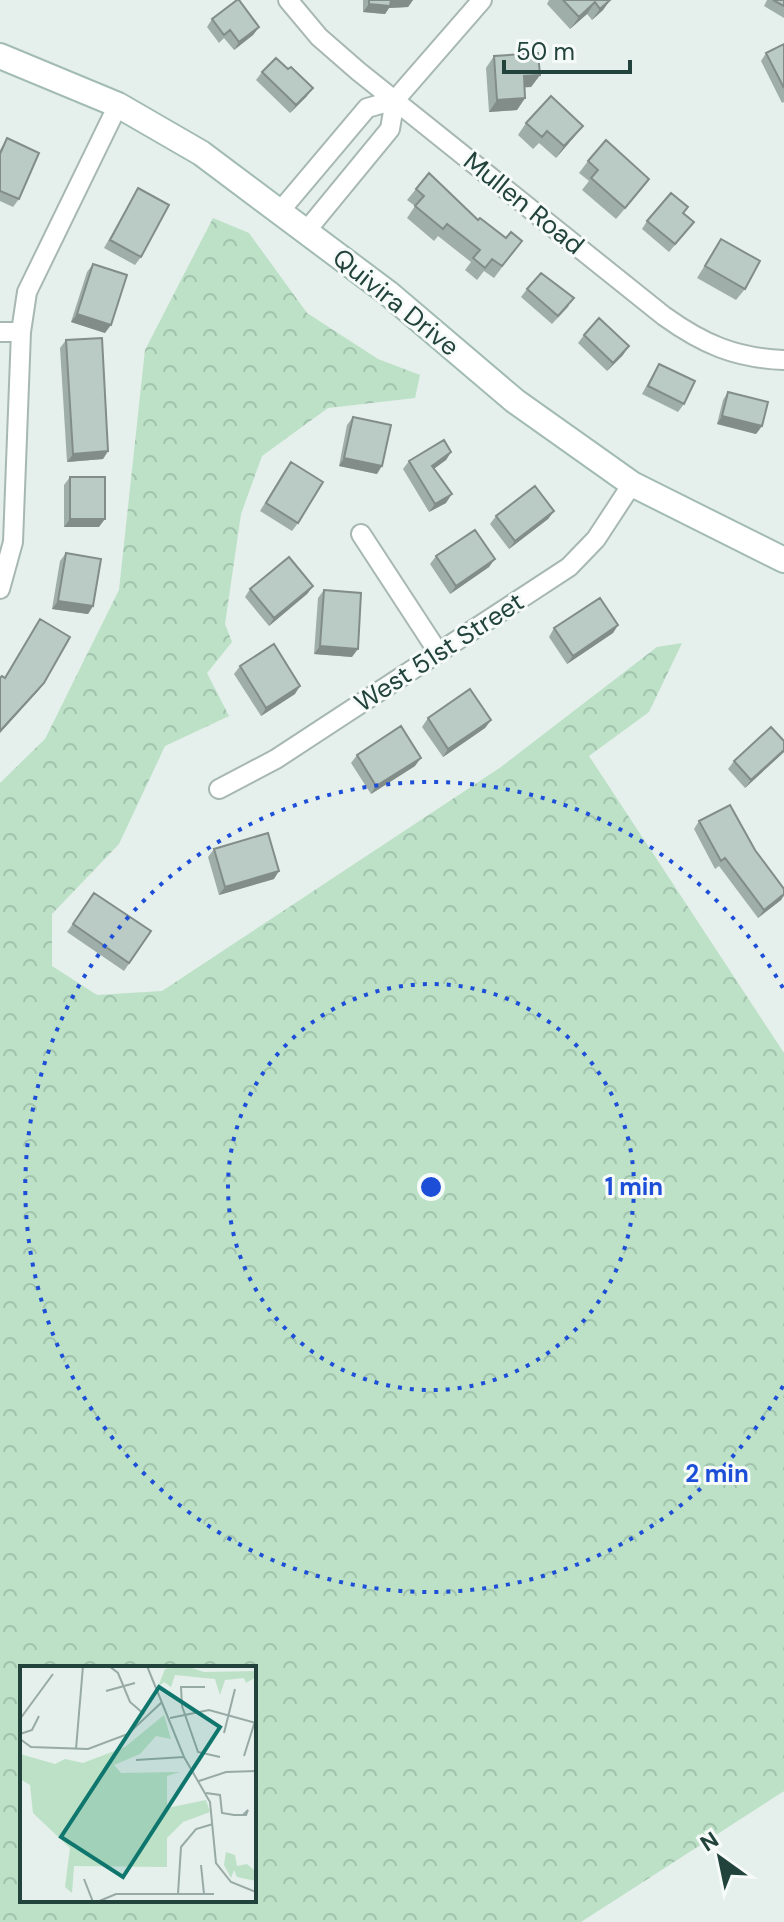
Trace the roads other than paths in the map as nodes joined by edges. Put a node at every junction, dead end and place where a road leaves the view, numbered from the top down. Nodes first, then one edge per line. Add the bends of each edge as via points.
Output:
1 (288, 0) edge
2 (482, 0) edge
3 (0, 56) edge
4 (395, 100) junction
5 (118, 105) junction
6 (281, 210) junction
7 (307, 230) junction
8 (0, 332) edge
9 (21, 332) junction
10 (784, 360) edge
11 (632, 484) junction
12 (361, 534) dead end
13 (784, 560) edge
14 (0, 589) edge
15 (438, 652) junction
16 (219, 789) dead end

1 - 4 street, Mullen Road via 319,37
2 - 4 street
3 - 5 main road, Quivira Drive
4 - 6 street via 367,108
4 - 7 street via 390,129
4 - 10 street, Mullen Road via 694,338 733,355
5 - 6 main road, Quivira Drive via 188,145
5 - 9 street via 33,277
6 - 7 main road, Quivira Drive
7 - 11 main road, Quivira Drive via 515,401
8 - 9 street
9 - 14 street via 13,542
11 - 13 main road, Quivira Drive
11 - 15 street, West 51st Street via 596,539 569,567
12 - 15 street
15 - 16 street, West 51st Street via 276,759

